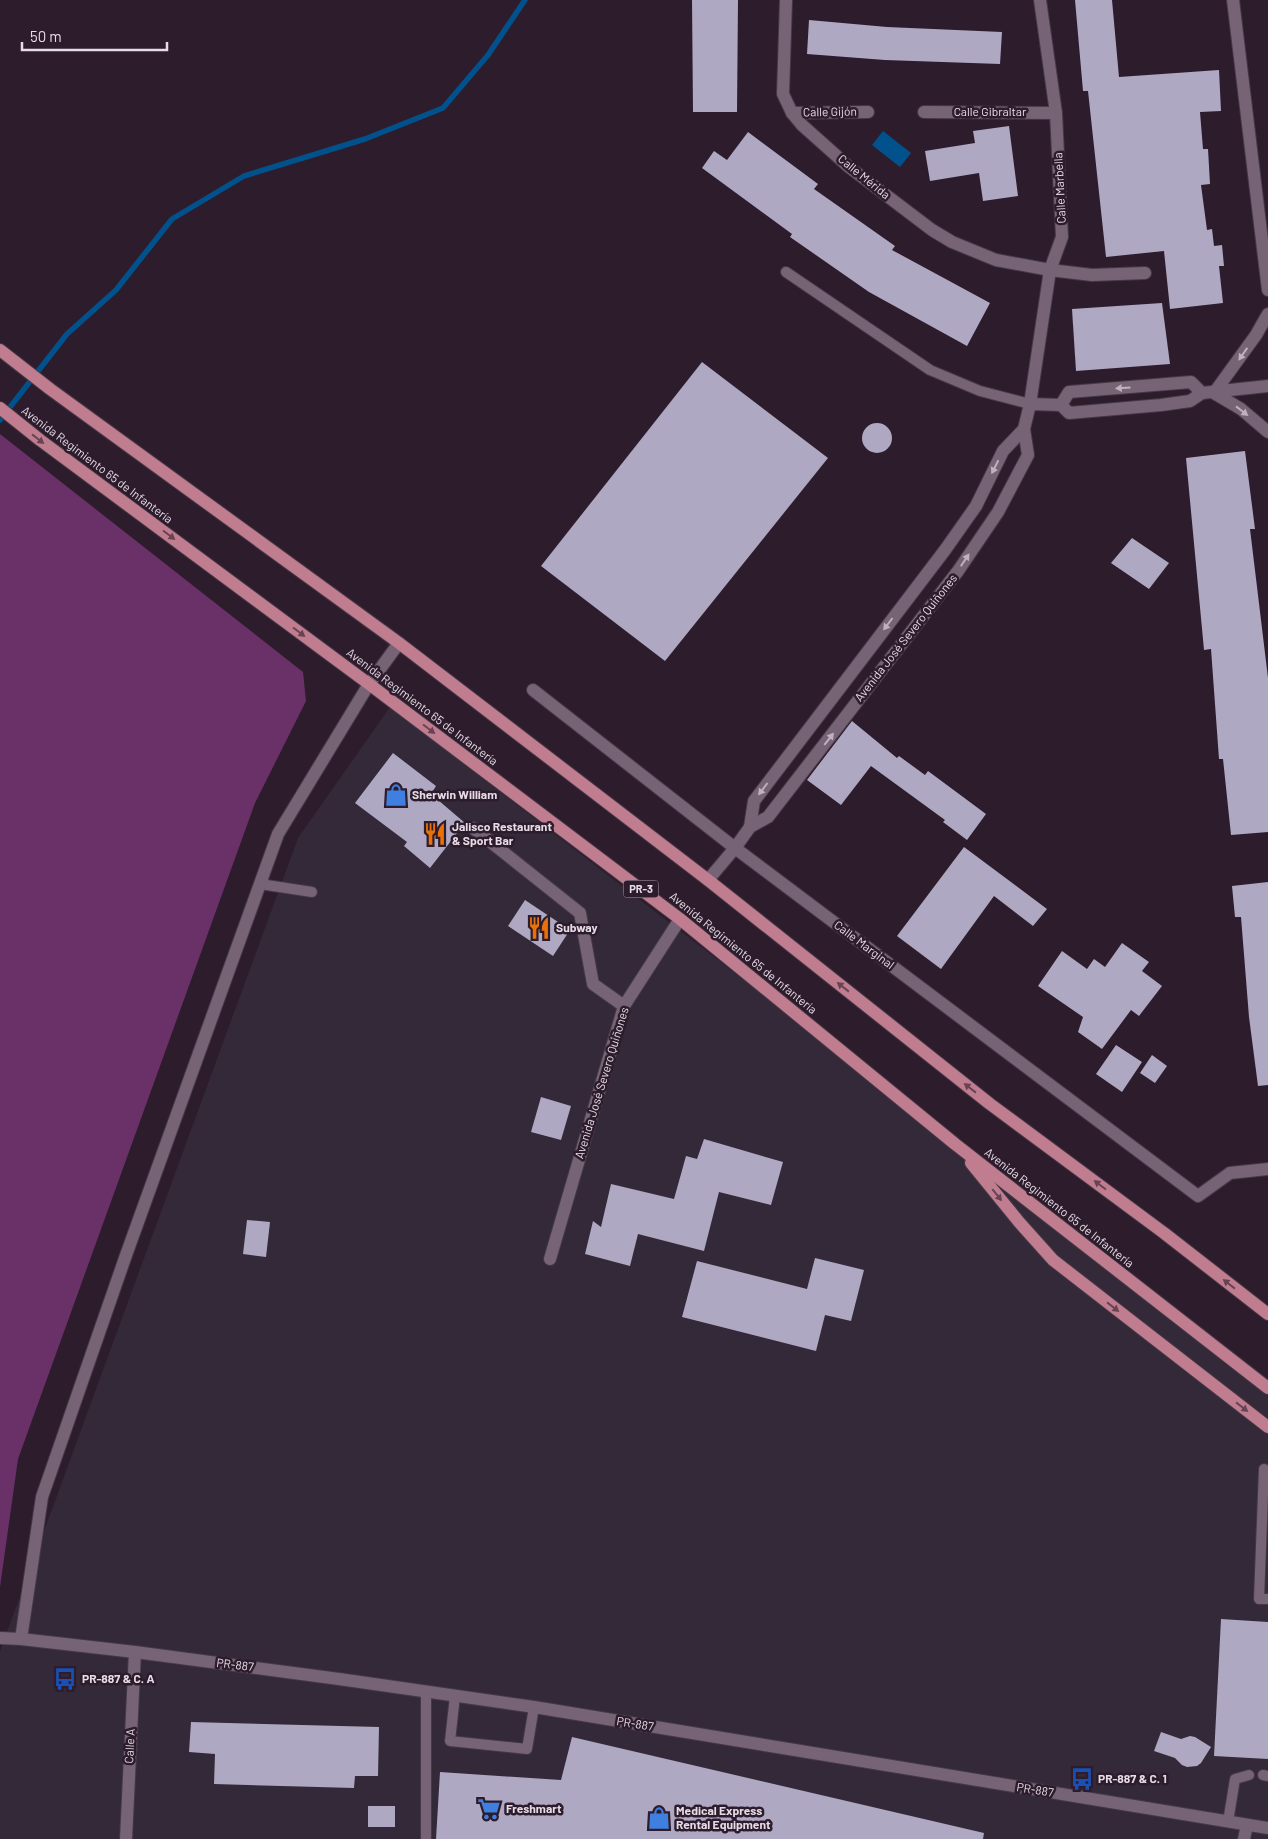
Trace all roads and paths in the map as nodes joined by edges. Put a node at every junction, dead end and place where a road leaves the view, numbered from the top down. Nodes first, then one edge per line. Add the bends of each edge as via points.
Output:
1 (786, 0) edge
2 (1040, 0) edge
3 (1233, 0) edge
4 (868, 112) dead end
5 (924, 112) dead end
6 (792, 113) junction
7 (1056, 113) junction
8 (1050, 270) junction
9 (786, 272) dead end
10 (1145, 273) dead end
11 (1268, 290) edge
12 (1268, 314) edge
13 (0, 350) edge
14 (1159, 385) junction
15 (1268, 386) edge
16 (1208, 393) junction
17 (1030, 404) junction
18 (1061, 405) junction
19 (1161, 405) junction
20 (0, 408) edge
21 (1024, 429) junction
22 (1268, 432) edge
23 (918, 585) junction
24 (936, 599) junction
25 (399, 643) junction
26 (369, 684) junction
27 (532, 690) dead end
28 (833, 696) junction
29 (852, 709) junction
30 (788, 756) junction
31 (806, 768) junction
32 (750, 827) junction
33 (473, 828) dead end
34 (735, 848) junction
35 (708, 880) junction
36 (260, 884) junction
37 (312, 892) dead end
38 (680, 919) junction
39 (624, 1006) junction
40 (955, 1144) junction
41 (1268, 1169) edge
42 (550, 1259) dead end
43 (1268, 1314) edge
44 (1268, 1388) edge
45 (1268, 1427) edge
46 (1268, 1472) edge
47 (1268, 1599) edge
48 (0, 1638) edge
49 (21, 1639) junction
50 (135, 1652) junction
51 (426, 1692) junction
52 (454, 1696) junction
53 (534, 1708) junction
54 (1249, 1775) dead end
55 (1228, 1822) junction
56 (1246, 1825) junction
57 (1268, 1828) edge
58 (126, 1839) edge
59 (426, 1839) edge
60 (1244, 1839) edge

1 - 6 street, Calle Mérida via 783,94
2 - 7 street, Calle Marbella
3 - 11 street
4 - 6 street, Calle Gijón
5 - 7 street, Calle Gibraltar
6 - 8 street, Calle Mérida via 849,167 932,230 996,260
7 - 8 street, Calle Marbella via 1062,237
8 - 10 street, Calle Mérida via 1092,275
8 - 17 street, Calle Marbella
9 - 17 lane via 930,370 980,391
12 -> 16 street via 1256,336
13 - 25 main road
14 - 16 street via 1191,382
14 -> 18 street via 1069,392
14 - 19 street
15 - 16 street
16 - 19 street via 1190,401
16 -> 22 street via 1241,408
17 - 18 street
17 - 21 street, Avenida José Severo Quiñones
18 - 19 street via 1068,413
20 -> 26 main road, Avenida Regimiento 65 de Infantería / PR-3
21 -> 23 street, Avenida José Severo Quiñones via 1003,452 976,506
24 -> 21 street, Avenida José Severo Quiñones via 998,512 1028,455
23 - 24 street
23 -> 28 street, Avenida José Severo Quiñones
24 - 29 street, Avenida José Severo Quiñones
25 - 26 street
25 - 35 main road
26 - 36 street via 278,834
26 -> 38 main road, Avenida Regimiento 65 de Infantería / PR-3
27 - 34 street, Calle Marginal
28 - 29 street
28 - 30 street, Avenida José Severo Quiñones
31 -> 29 street, Avenida José Severo Quiñones
30 - 31 street
30 -> 32 street, Avenida José Severo Quiñones via 754,801
31 - 32 street, Avenida José Severo Quiñones via 768,817
32 - 34 street, Avenida José Severo Quiñones
33 - 39 street via 580,913 593,984
34 - 35 street, Avenida José Severo Quiñones
34 - 41 street, Calle Marginal via 1198,1196 1230,1173
43 -> 35 main road via 990,1104
36 - 37 lane
36 - 49 street via 42,1497
38 - 39 street, Avenida José Severo Quiñones
38 - 40 main road, Avenida Regimiento 65 de Infantería / PR-3
39 - 42 street, Avenida José Severo Quiñones
40 - 44 main road, Avenida Regimiento 65 de Infantería / PR-3
40 -> 45 main road via 1053,1260
46 - 47 lane via 1264,1469 1259,1599
48 - 49 street, PR-887
49 - 50 street, PR-887
50 - 51 street, PR-887
50 - 58 street, Calle A
51 - 52 street, PR-887
51 - 59 lane
52 - 53 street, PR-887
52 - 53 lane via 450,1742 527,1749
53 - 55 street, PR-887
54 - 55 lane via 1235,1779
55 - 56 street, PR-887
56 - 57 street, PR-887
56 - 60 street

